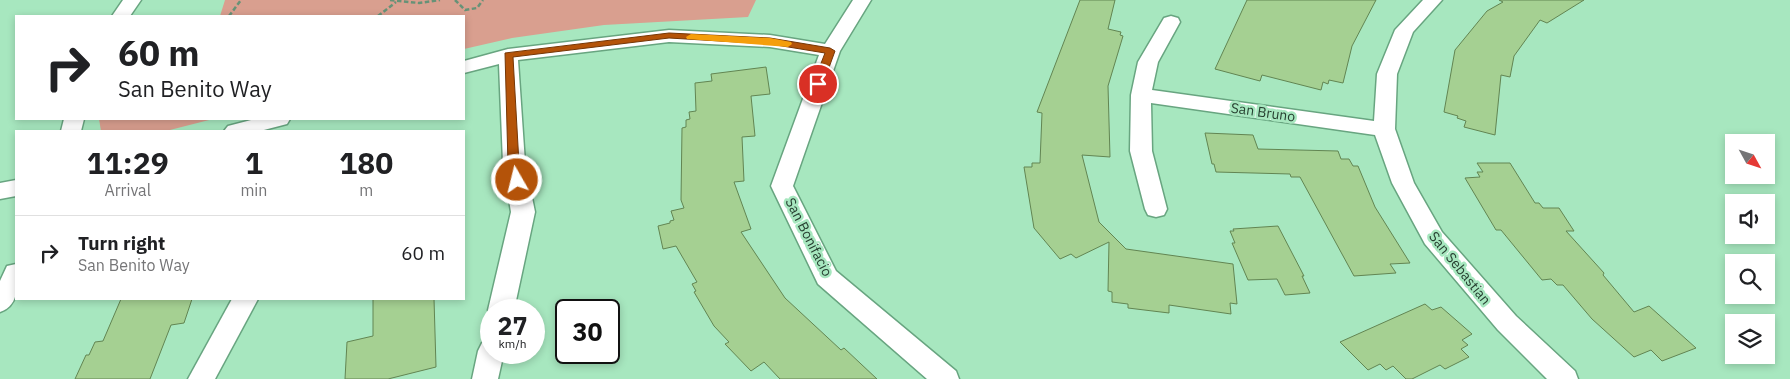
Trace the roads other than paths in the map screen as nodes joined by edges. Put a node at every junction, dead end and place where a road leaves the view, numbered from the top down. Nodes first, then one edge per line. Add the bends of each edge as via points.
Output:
1 (132, 0) edge
2 (862, 0) edge
3 (1433, 0) edge
4 (123, 15) edge
5 (1171, 22) dead end
6 (830, 51) junction
7 (508, 55) junction
8 (465, 67) edge
9 (1141, 95) junction
10 (276, 120) edge
11 (1384, 129) junction
12 (239, 130) edge
13 (15, 188) edge
14 (0, 191) edge
15 (1156, 209) dead end
16 (15, 275) edge
17 (504, 299) edge
18 (244, 300) edge
19 (0, 302) edge
20 (488, 364) edge
21 (201, 379) edge
22 (485, 379) edge
23 (946, 379) edge
24 (1565, 379) edge

1 - 4 street
2 - 6 street, San Bonifacio
3 - 11 street, San Sebastian via 1404,30 1387,74
5 - 9 street via 1148,62
6 - 7 street via 770,41 669,36
6 - 23 street, San Bonifacio via 782,186 827,277
7 - 8 street
7 - 17 street via 514,164 524,212
9 - 11 street, San Bruno
9 - 15 street via 1141,150
10 - 12 street
11 - 24 street, San Sebastian via 1403,183 1433,238 1507,323
13 - 14 street
16 - 19 street
18 - 21 street
20 - 22 street

